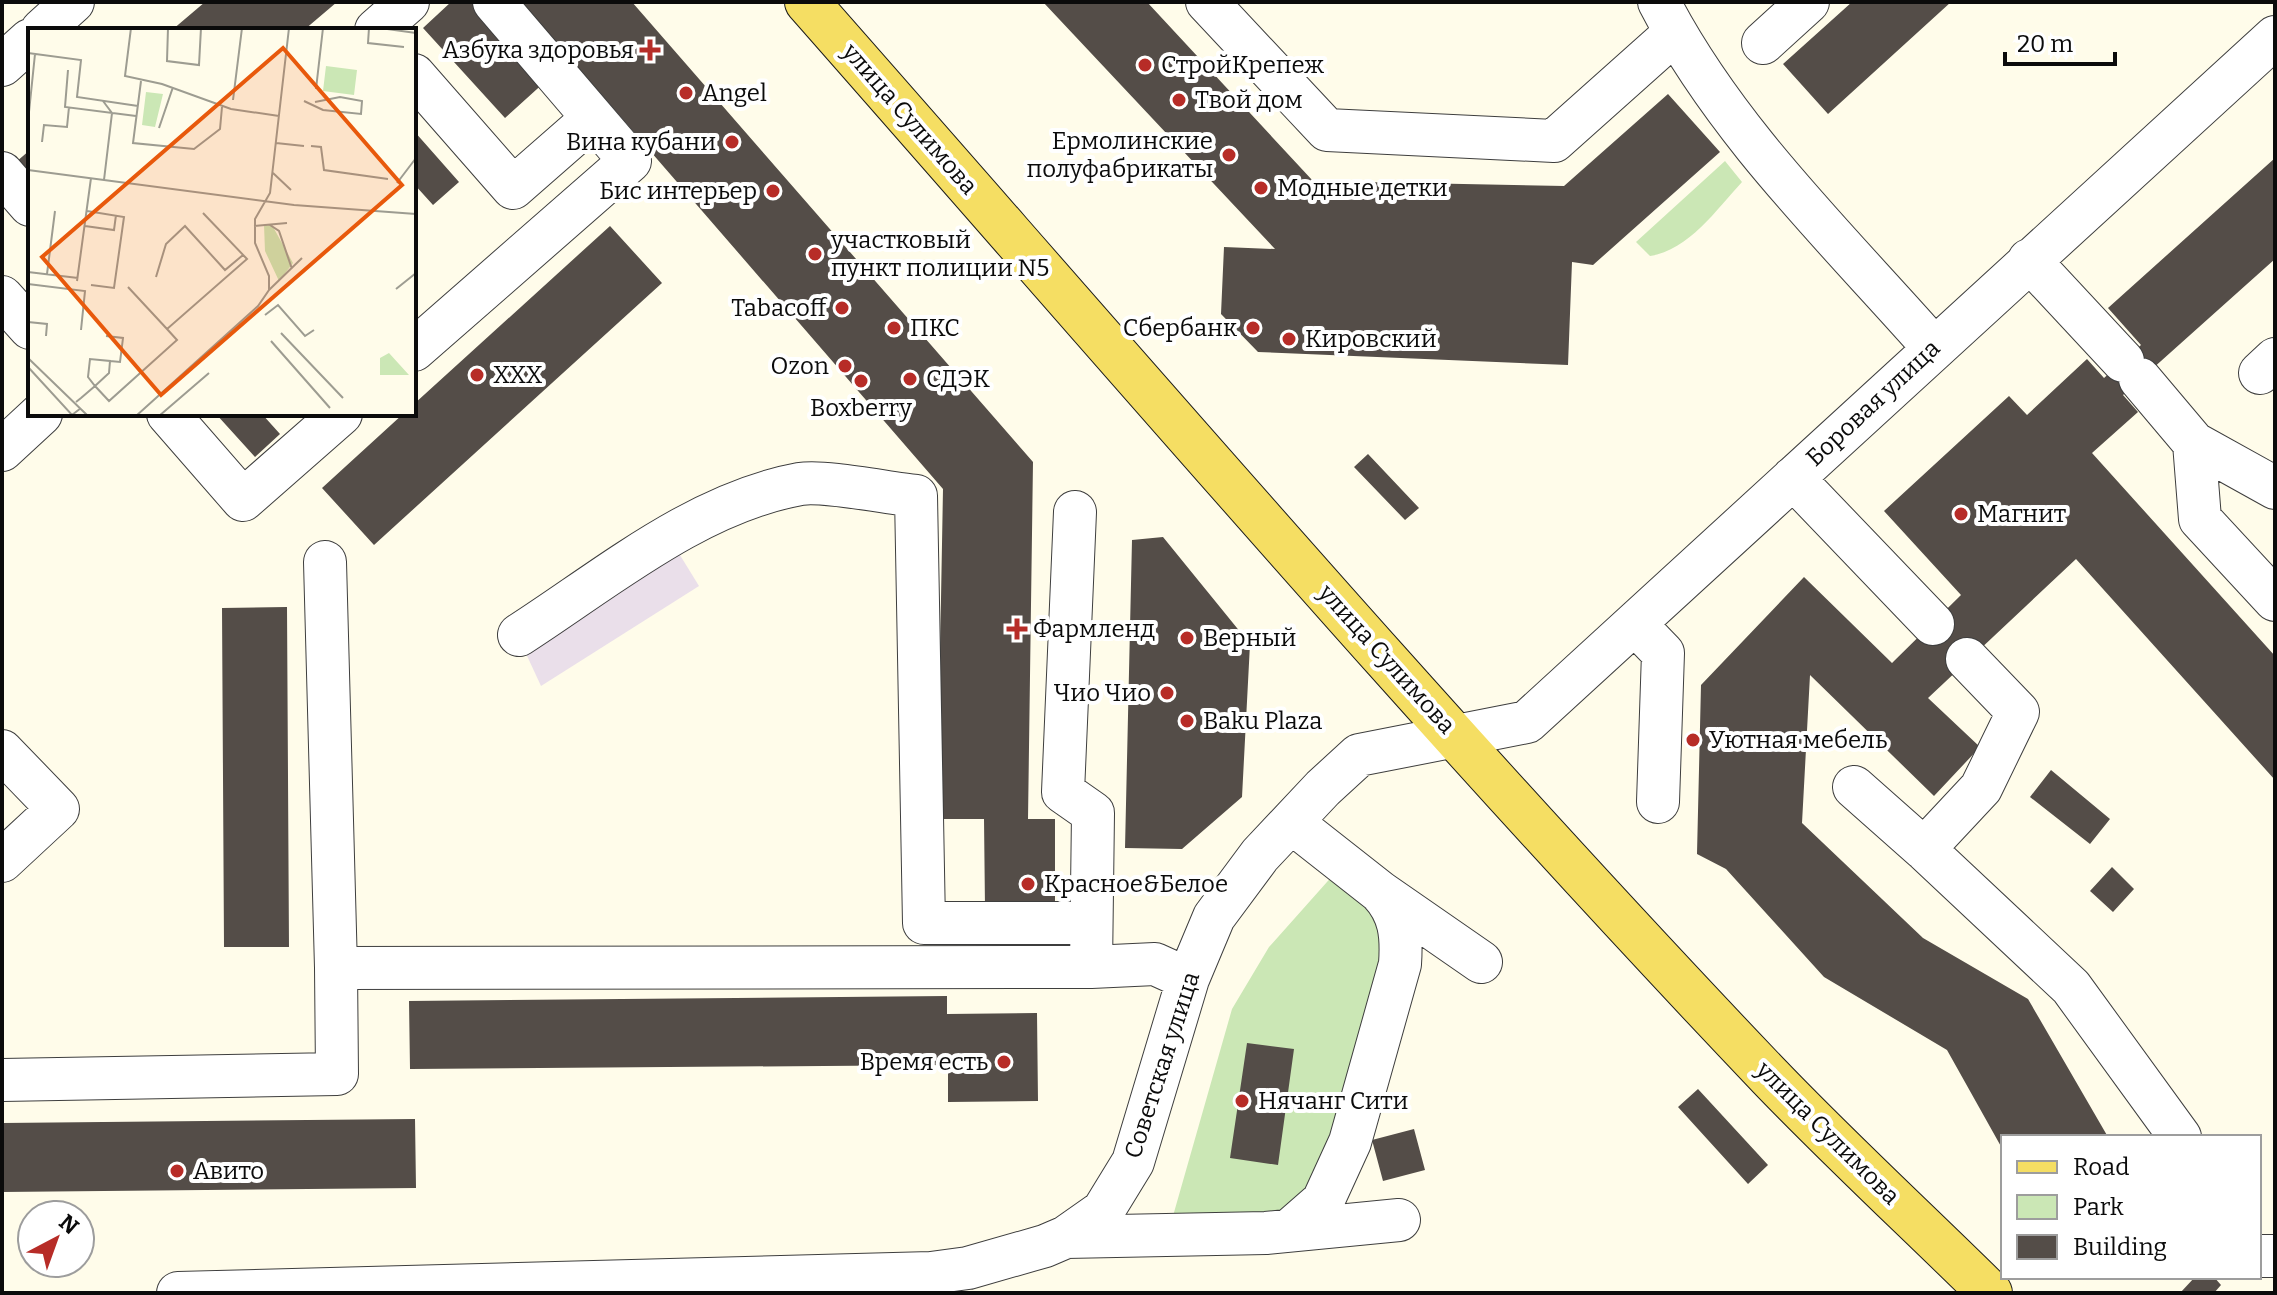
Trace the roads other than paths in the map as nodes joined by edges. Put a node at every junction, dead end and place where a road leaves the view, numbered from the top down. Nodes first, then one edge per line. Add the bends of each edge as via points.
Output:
1 (73, 2) edge
2 (408, 2) edge
3 (494, 2) edge
4 (807, 2) edge
5 (1207, 2) edge
6 (1808, 2) edge
7 (1667, 18) edge
8 (44, 28) edge
9 (378, 28) edge
10 (2275, 37) edge
11 (28, 42) edge
12 (1763, 43) dead end
13 (2, 65) edge
14 (416, 77) edge
15 (593, 118) junction
16 (2, 173) edge
17 (28, 203) edge
18 (2029, 260) junction
19 (2, 297) edge
20 (28, 326) edge
21 (1933, 347) junction
22 (416, 348) edge
23 (39, 416) edge
24 (170, 416) edge
25 (339, 416) edge
26 (2194, 443) junction
27 (2, 450) edge
28 (1793, 478) junction
29 (2275, 488) edge
30 (1075, 512) dead end
31 (325, 562) dead end
32 (2275, 600) edge
33 (1635, 624) junction
34 (1933, 624) dead end
35 (519, 635) dead end
36 (1967, 659) dead end
37 (1455, 735) junction
38 (2, 751) edge
39 (1854, 787) dead end
40 (1658, 802) dead end
41 (1291, 822) junction
42 (1924, 849) junction
43 (2, 861) edge
44 (1380, 892) junction
45 (1091, 923) junction
46 (1481, 962) dead end
47 (1091, 967) junction
48 (336, 968) junction
49 (1188, 979) junction
50 (2, 1080) edge
51 (2179, 1135) edge
52 (1399, 1220) dead end
53 (1291, 1229) junction
54 (1066, 1237) junction
55 (932, 1283) edge
56 (178, 1293) edge
57 (1990, 1293) edge

1 - 8 street
2 - 9 street
3 - 15 street
4 - 37 main road, улица Сулимова
5 - 7 street via 1327,130 1554,141
6 - 12 street
7 - 21 street via 1711,89
10 - 18 street, Боровая улица
11 - 13 street
14 - 15 street via 513,188
15 - 22 street via 630,161
16 - 17 street
18 - 21 street, Боровая улица
18 - 26 street
19 - 20 street
21 - 28 street, Боровая улица
23 - 27 street
24 - 25 street via 243,500
26 - 29 street
26 - 32 street via 2200,519
28 - 33 street, Боровая улица
28 - 34 street
30 - 45 street via 1063,792 1093,813
31 - 48 street
33 - 37 street, Боровая улица via 1527,722
33 - 40 street via 1663,653
35 - 45 street via 730,506 802,484 916,496 924,923
36 - 42 street via 2018,712 1981,788
37 - 41 street, Советская улица via 1359,755
37 - 57 main road, улица Сулимова via 1774,1081
38 - 43 street via 58,809
39 - 42 street
41 - 44 street
41 - 49 street, Советская улица via 1230,891
42 - 51 street via 2071,987
44 - 46 street
44 - 53 street via 1398,921 1400,964 1337,1174 1323,1201
45 - 47 street
47 - 48 street
47 - 49 street via 1155,964
48 - 50 street via 337,1074
49 - 54 street, Советская улица via 1133,1162 1103,1211
52 - 53 street
53 - 54 street
54 - 55 street, Советская улица
55 - 56 street, Советская улица

